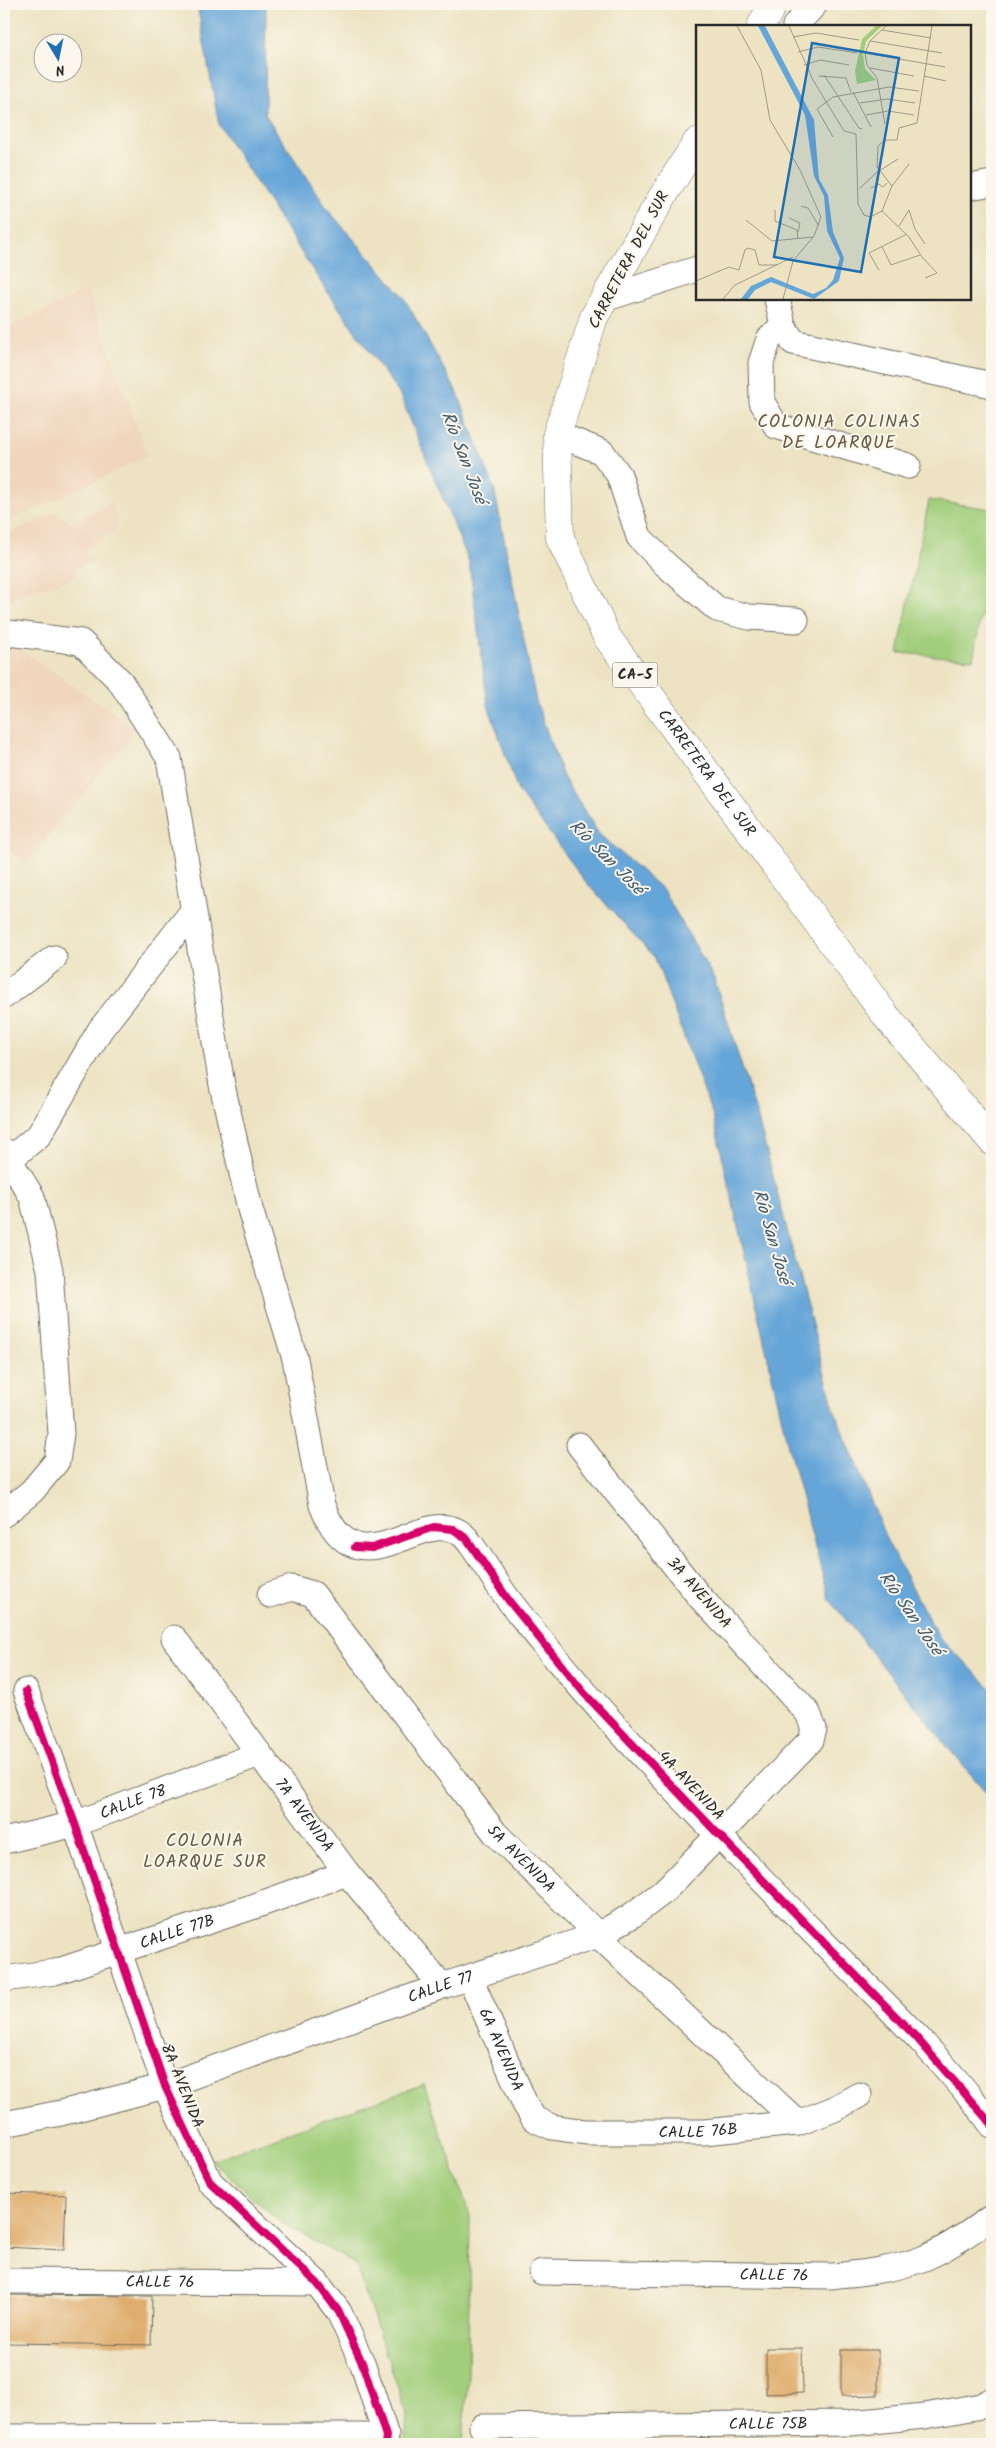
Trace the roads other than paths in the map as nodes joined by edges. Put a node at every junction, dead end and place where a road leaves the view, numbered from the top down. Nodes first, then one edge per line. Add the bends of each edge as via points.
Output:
1 (773, 4) edge
2 (815, 4) edge
3 (762, 25) edge
4 (796, 25) edge
5 (696, 146) edge
6 (992, 183) edge
7 (971, 187) edge
8 (696, 269) edge
9 (604, 299) junction
10 (778, 300) edge
11 (784, 325) junction
12 (992, 384) edge
13 (557, 434) junction
14 (908, 466) dead end
15 (796, 620) dead end
16 (4, 637) edge
17 (192, 912) junction
18 (54, 958) dead end
19 (4, 996) edge
20 (992, 1141) edge
21 (6, 1158) edge
22 (579, 1445) dead end
23 (4, 1514) edge
24 (270, 1595) dead end
25 (174, 1638) dead end
26 (26, 1691) dead end
27 (811, 1740) joint
28 (259, 1754) junction
29 (76, 1824) junction
30 (718, 1834) junction
31 (4, 1841) edge
32 (347, 1873) junction
33 (598, 1935) junction
34 (118, 1952) junction
35 (470, 1978) junction
36 (4, 1979) edge
37 (442, 1986) junction
38 (165, 2086) junction
39 (858, 2095) dead end
40 (534, 2119) joint
41 (798, 2122) junction
42 (4, 2124) edge
43 (992, 2125) edge
44 (992, 2217) edge
45 (542, 2272) dead end
46 (4, 2281) edge
47 (317, 2282) junction
48 (992, 2400) edge
49 (482, 2427) dead end
50 (4, 2437) edge
51 (386, 2440) edge

1 - 3 highway
2 - 4 street
5 - 9 highway, CARRETERA DEL SUR / CA-5 via 661,198
6 - 7 street
8 - 9 street
9 - 13 highway, CARRETERA DEL SUR / CA-5 via 594,317
10 - 11 street
11 - 12 street via 793,342
11 - 14 street via 769,339 761,363 762,402 776,426
13 - 15 street via 602,452 619,475 639,537 717,609 749,617
13 - 20 highway, CARRETERA DEL SUR / CA-5 via 560,538 607,637 886,1016
16 - 17 street via 8,633 81,642 120,681 169,758
17 - 21 street via 100,1030 39,1135
17 - 30 street, 4A AVENIDA via 222,1085 250,1209 295,1359 322,1505 329,1526 355,1547 372,1548 434,1527 454,1529 467,1539 509,1601 584,1693
18 - 19 street
21 - 23 street via 32,1197 50,1270 61,1434 57,1461 32,1491
22 - 27 street, 3A AVENIDA via 699,1596 808,1713 814,1729
24 - 33 street, 5A AVENIDA via 292,1588 313,1594 495,1833
25 - 28 street, 7A AVENIDA
26 - 29 street, 8A AVENIDA
27 - 30 street, CALLE 77
28 - 29 street, CALLE 78
28 - 32 street, 7A AVENIDA
29 - 31 street, CALLE 78
29 - 34 street, 8A AVENIDA
30 - 33 street, CALLE 77 via 663,1892
30 - 43 street, 4A AVENIDA via 915,2036
32 - 34 street, CALLE 77B
32 - 37 street, 7A AVENIDA
33 - 35 street, CALLE 77
33 - 41 street, 5A AVENIDA
34 - 36 street, CALLE 77B via 55,1972
34 - 38 street, 8A AVENIDA
35 - 37 street, CALLE 77
35 - 40 street, 6A AVENIDA
37 - 38 street, CALLE 77
38 - 42 street, CALLE 77
38 - 47 street, 8A AVENIDA via 210,2182
39 - 41 street, CALLE 76B via 834,2109
40 - 41 street, CALLE 76B via 552,2127 586,2132 704,2132
44 - 45 street, CALLE 76 via 923,2259 879,2271 831,2276
46 - 47 street, CALLE 76
47 - 51 street, 8A AVENIDA via 339,2312 364,2365
48 - 49 street, CALLE 75B via 981,2406 925,2416 850,2423
50 - 51 street

